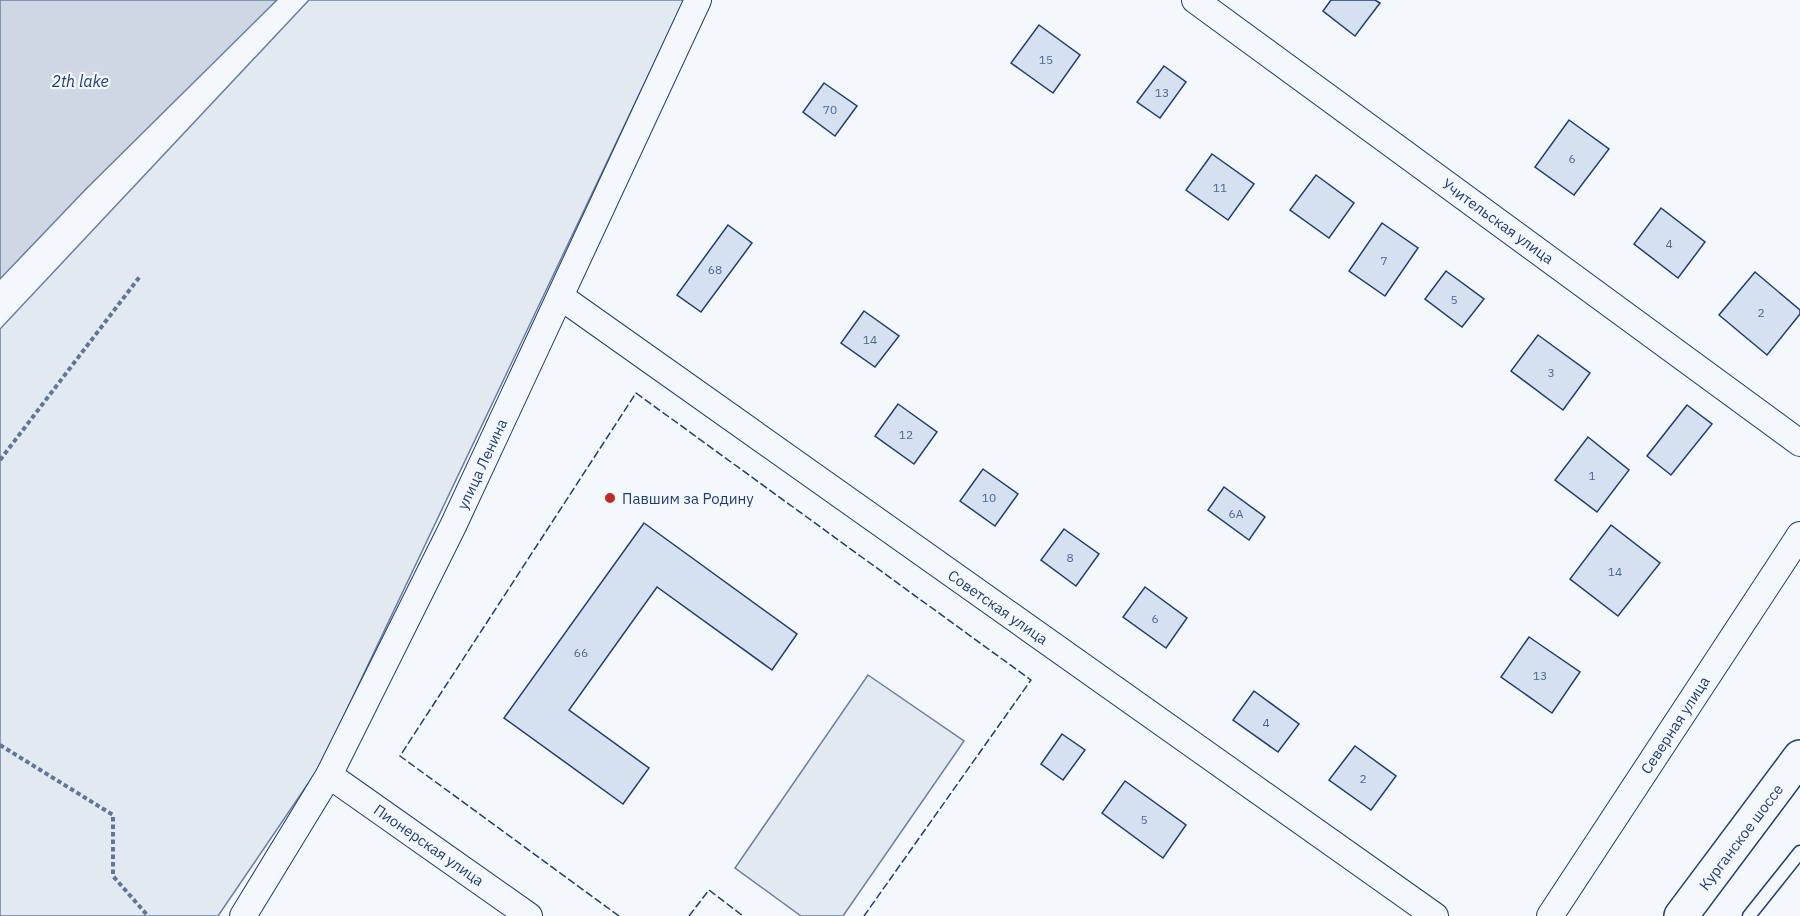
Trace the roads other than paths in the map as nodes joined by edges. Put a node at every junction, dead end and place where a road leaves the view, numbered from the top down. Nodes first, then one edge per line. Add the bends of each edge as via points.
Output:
1 (698, 0) edge
2 (1196, 0) edge
3 (561, 297) junction
4 (1800, 443) edge
5 (1800, 535) edge
6 (1800, 757) edge
7 (329, 775) junction
8 (1800, 852) edge
9 (243, 916) edge
10 (529, 916) edge
11 (1436, 916) edge
12 (1550, 916) edge
13 (1681, 916) edge
14 (1749, 916) edge

1 - 3 street, улица Ленина
2 - 4 street, Учительская улица
3 - 7 street, улица Ленина
3 - 11 street, Советская улица
5 - 12 street, Северная улица
6 - 13 main road, Курганское шоссе
7 - 9 street, улица Ленина
7 - 10 street, Пионерская улица
8 - 14 lane

